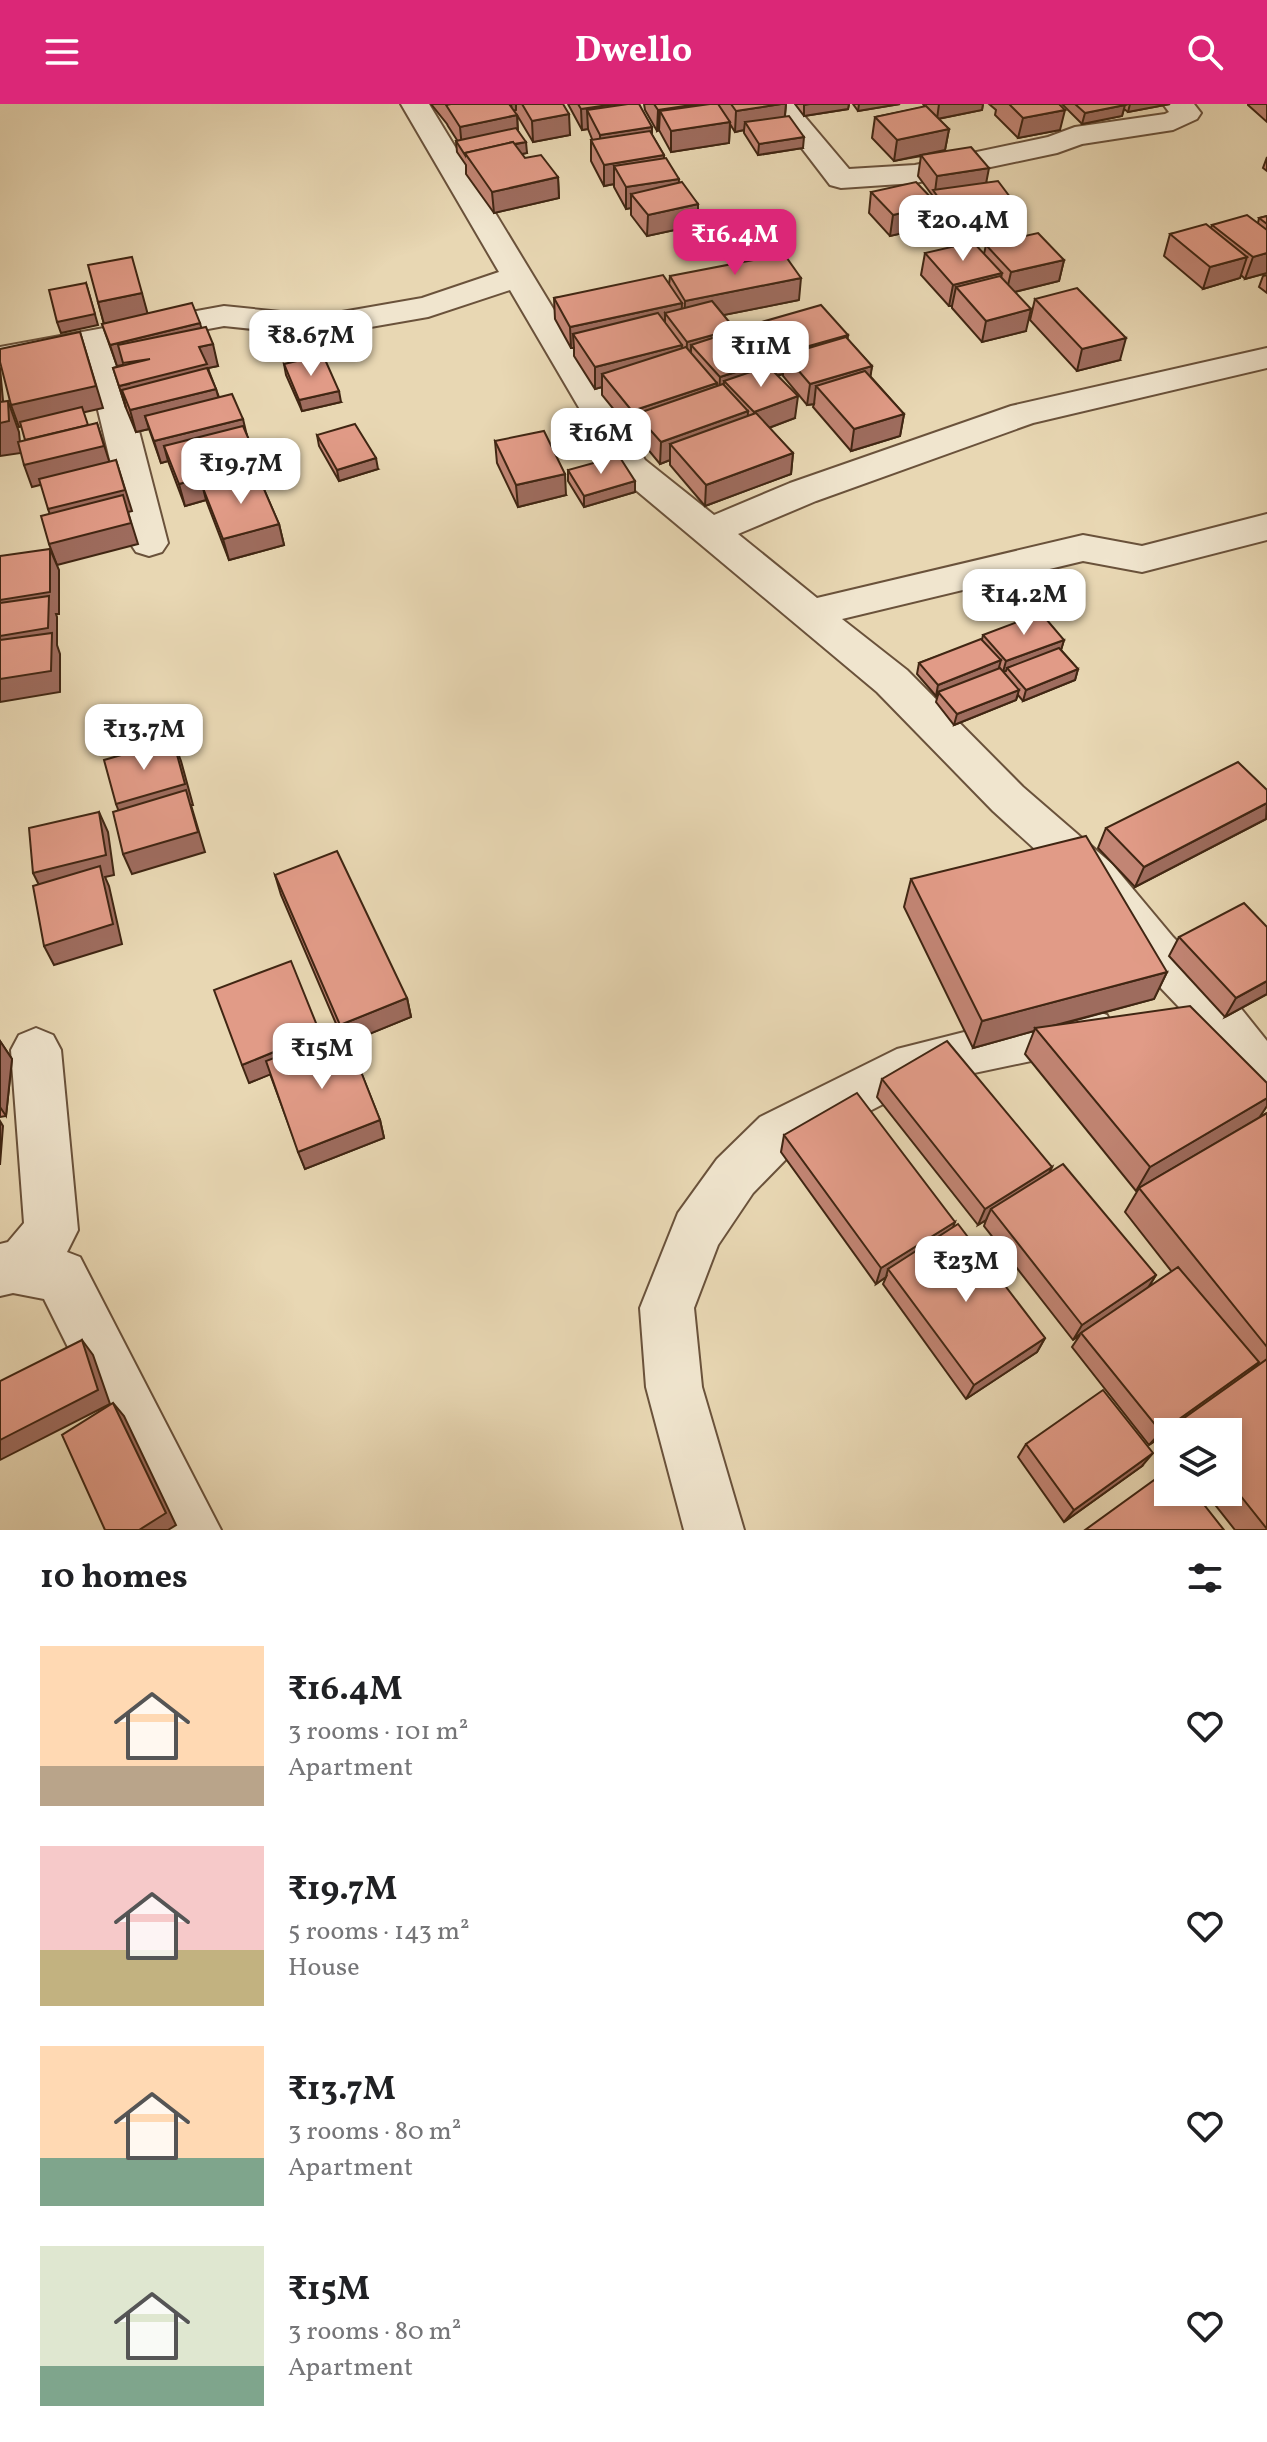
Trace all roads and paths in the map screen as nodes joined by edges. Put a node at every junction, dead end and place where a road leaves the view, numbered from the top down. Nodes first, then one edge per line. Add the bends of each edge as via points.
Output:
1 (415, 104) edge
2 (1177, 104) edge
3 (781, 106) edge
4 (1054, 115) edge
5 (1075, 136) junction
6 (517, 277) junction
7 (98, 339) junction
8 (0, 357) edge
9 (1267, 358) edge
10 (1267, 527) edge
11 (711, 531) junction
12 (149, 543) dead end
13 (811, 614) junction
14 (1214, 1011) junction
15 (36, 1050) dead end
16 (1267, 1079) edge
17 (10, 1270) edge
18 (191, 1530) edge
19 (714, 1530) edge

1 - 6 street
2 - 5 street via 1187,113 1173,121
3 - 5 street via 841,179 915,174
4 - 5 street
6 - 7 street via 428,307 319,326 224,316
6 - 11 street via 632,468
7 - 8 street
7 - 12 street
9 - 11 street via 1023,414 803,492
10 - 13 street via 1142,559 1083,548
11 - 13 street
13 - 14 street via 892,681 1008,799 1096,877
14 - 16 street
14 - 19 street via 1000,1044 914,1064 778,1133 735,1176 697,1231 667,1308 674,1387
15 - 17 street via 51,1230
17 - 18 street via 61,1276

